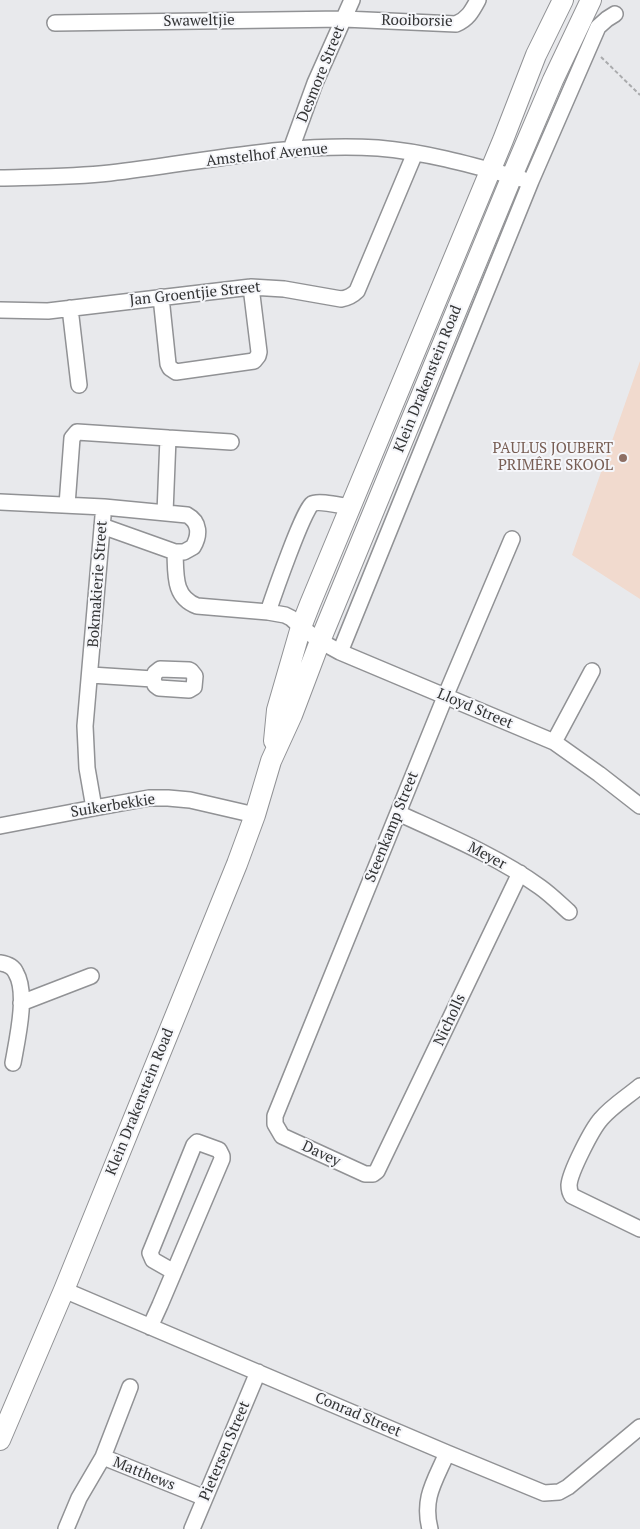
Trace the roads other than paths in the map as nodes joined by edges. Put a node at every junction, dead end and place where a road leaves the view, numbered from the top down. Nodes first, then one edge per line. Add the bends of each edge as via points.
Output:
1 (352, 0) edge
2 (478, 0) edge
3 (563, 0) edge
4 (591, 0) edge
5 (615, 14) dead end
6 (344, 19) junction
7 (55, 23) dead end
8 (291, 149) junction
9 (415, 153) junction
10 (490, 169) junction
11 (0, 178) edge
12 (522, 178) junction
13 (251, 287) junction
14 (161, 297) junction
15 (70, 308) junction
16 (0, 310) edge
17 (79, 385) dead end
18 (168, 438) junction
19 (231, 442) dead end
20 (0, 502) edge
21 (67, 505) junction
22 (104, 507) junction
23 (350, 507) junction
24 (165, 513) junction
25 (102, 526) junction
26 (512, 539) dead end
27 (175, 552) junction
28 (268, 612) junction
29 (301, 627) junction
30 (320, 641) junction
31 (340, 652) junction
32 (592, 671) dead end
33 (91, 675) junction
34 (152, 679) dead end
35 (445, 697) junction
36 (554, 742) junction
37 (271, 761) junction
38 (640, 806) edge
39 (94, 808) junction
40 (398, 813) junction
41 (255, 815) junction
42 (0, 826) edge
43 (520, 873) junction
44 (569, 912) dead end
45 (0, 963) edge
46 (91, 976) dead end
47 (21, 1003) junction
48 (13, 1063) dead end
49 (640, 1086) edge
50 (275, 1116) joint
51 (380, 1167) joint
52 (640, 1229) edge
53 (174, 1272) junction
54 (64, 1290) junction
55 (150, 1328) junction
56 (258, 1372) junction
57 (130, 1387) dead end
58 (640, 1427) edge
59 (0, 1440) edge
60 (446, 1453) junction
61 (102, 1457) junction
62 (205, 1498) junction
63 (66, 1529) edge
64 (192, 1529) edge
65 (430, 1529) edge

1 - 6 street, Desmore Street
2 - 6 street, Rooiborsie via 472,13 456,24
3 - 10 main road, Klein Drakenstein Road via 536,55
4 - 12 main road, Klein Drakenstein Road via 553,80
5 - 12 street via 598,27
6 - 7 street, Swaweltjie
6 - 8 street, Desmore Street via 315,83
8 - 9 street, Amstelhof Avenue via 378,148
8 - 11 street, Amstelhof Avenue via 107,173
9 - 10 street, Amstelhof Avenue
9 - 13 street, Jan Groentjie Street via 357,291 352,296 341,299
10 - 12 street, Amstelhof Avenue
10 - 23 main road, Klein Drakenstein Road
12 - 30 main road, Klein Drakenstein Road
12 - 31 street
13 - 14 street, Jan Groentjie Street
13 - 14 street via 256,359 176,372 168,364
14 - 15 street, Jan Groentjie Street
15 - 16 street, Jan Groentjie Street
15 - 17 street
18 - 19 street
18 - 21 street via 77,432 72,438
18 - 24 street
20 - 21 street, Bokmakierie Street
21 - 22 street, Bokmakierie Street
22 - 24 street
22 - 25 street, Bokmakierie Street
23 - 28 street via 310,504
23 - 29 main road, Klein Drakenstein Road
24 - 27 street via 187,515 197,526 194,547
25 - 27 street
25 - 33 street, Bokmakierie Street
26 - 35 street, Steenkamp Street
27 - 28 street, Lloyd Street via 180,592 189,603
28 - 29 street, Lloyd Street via 291,618
29 - 30 street, Lloyd Street
29 - 37 main road, Klein Drakenstein Road via 277,710
30 - 31 street, Lloyd Street
30 - 37 main road, Klein Drakenstein Road
31 - 35 street, Lloyd Street
32 - 36 street
33 - 34 street
33 - 39 street, Bokmakierie Street via 85,744
35 - 36 street, Lloyd Street
35 - 40 street, Steenkamp Street
36 - 38 street, Lloyd Street
37 - 41 main road, Klein Drakenstein Road
39 - 41 street, Suikerbekkie via 149,798 168,798
39 - 42 street, Suikerbekkie
40 - 43 street, Meyer via 477,849
40 - 50 street, Steenkamp Street
41 - 54 main road, Klein Drakenstein Road
43 - 44 street, Meyer
43 - 51 street, Nicholls
45 - 47 street via 17,973
46 - 47 street
47 - 48 street
49 - 52 street via 601,1118 588,1138 569,1186 572,1196
50 - 51 street, Davey via 274,1124 282,1136 365,1174 373,1174
53 - 53 street via 153,1260 150,1253 197,1142 219,1150 222,1159
53 - 55 street
54 - 55 street, Conrad Street
54 - 59 main road, Klein Drakenstein Road
55 - 56 street, Conrad Street
56 - 60 street, Conrad Street
56 - 62 street, Pietersen Street
57 - 61 street
58 - 60 street, Conrad Street via 559,1492 544,1493
60 - 65 street via 428,1501
61 - 62 street, Matthews
61 - 63 street, Matthews
62 - 64 street, Pietersen Street

